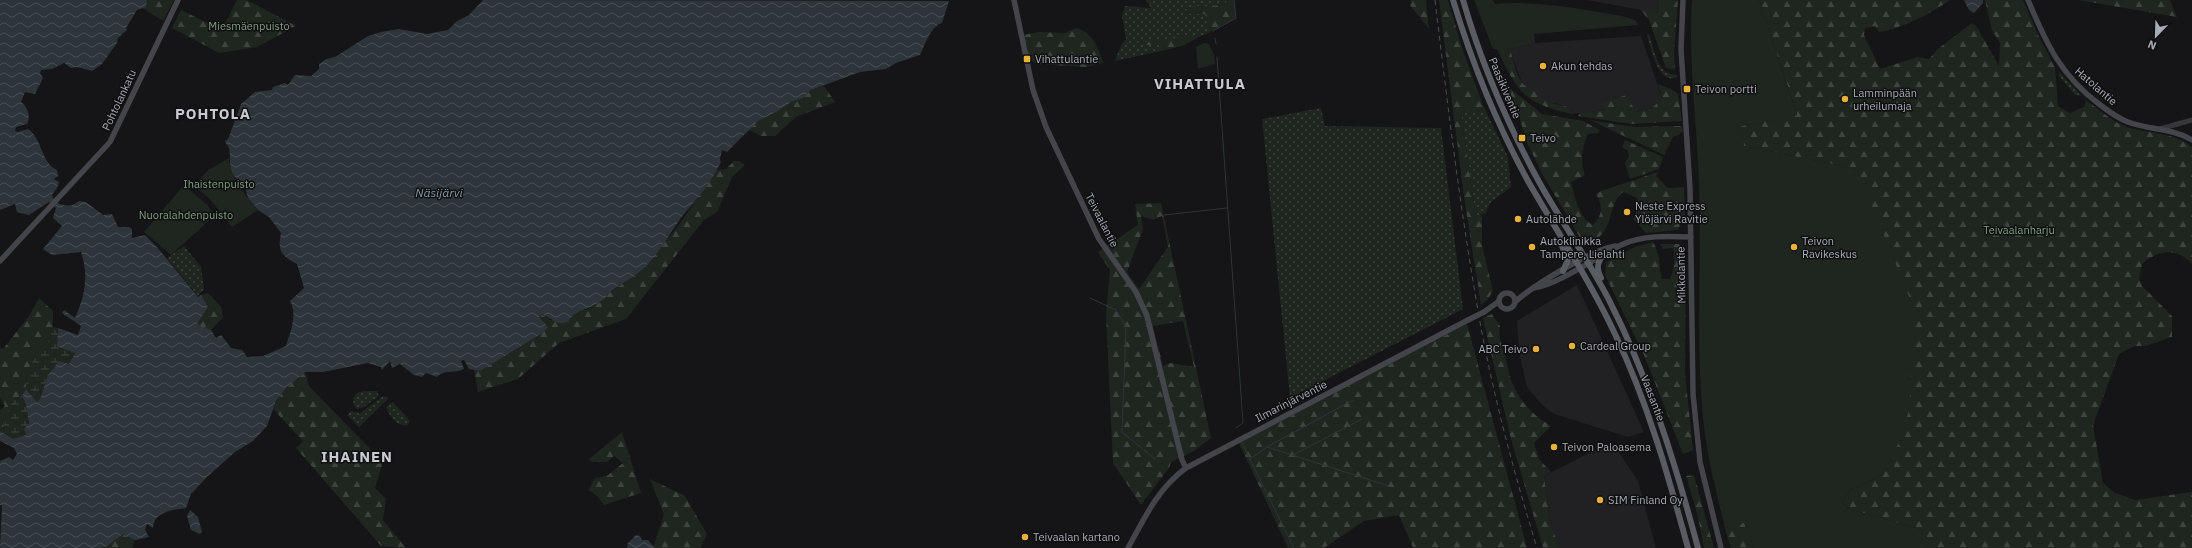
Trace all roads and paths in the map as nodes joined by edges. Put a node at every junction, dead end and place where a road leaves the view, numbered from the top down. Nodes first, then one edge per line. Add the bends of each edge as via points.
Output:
1 (178, 0) edge
2 (1014, 0) edge
3 (1453, 0) edge
4 (1463, 0) edge
5 (1683, 0) edge
6 (2028, 0) edge
7 (2192, 120) edge
8 (2160, 129) junction
9 (2192, 140) edge
10 (1552, 221) junction
11 (1691, 237) junction
12 (1621, 245) junction
13 (1604, 254) junction
14 (0, 261) edge
15 (1587, 261) junction
16 (1579, 265) junction
17 (1563, 271) junction
18 (1534, 288) junction
19 (1522, 295) junction
20 (1513, 296) junction
21 (1608, 298) junction
22 (1515, 302) junction
23 (1500, 305) junction
24 (1186, 468) junction
25 (1128, 548) edge
26 (1688, 548) edge
27 (1698, 548) edge
28 (1721, 548) edge

1 - 14 main road, Pohtolankatu via 113,136
2 - 24 main road, Teivaalantie via 1033,90 1046,127 1099,239 1136,292 1147,316
3 - 10 highway, Paasikiventie via 1470,55 1490,105 1520,166
4 - 15 highway, Paasikiventie via 1490,81 1513,132
5 - 11 main road, Mikkolantie via 1681,55 1688,136
6 - 8 main road, Hatolantie via 2052,52 2077,86 2119,118 2133,124
7 - 8 street, Hatolantie
8 - 9 main road
10 - 16 highway, Paasikiventie
10 - 17 highway via 1568,258
11 - 12 main road via 1650,238
11 - 28 main road, Mikkolantie via 1695,419 1705,485
12 - 13 main road
12 - 15 main road via 1610,246
13 - 15 main road
13 - 21 highway via 1598,262 1598,271
15 - 16 main road
15 - 21 highway, Vaasantie
16 - 17 main road
16 - 18 main road
16 - 26 highway, Vaasantie via 1614,332 1642,395 1661,449
17 - 18 main road
18 - 19 main road
19 - 20 main road
19 - 22 main road
20 - 22 main road
20 - 23 main road via 1504,294
21 - 27 highway, Vaasantie via 1640,365 1659,415
22 - 23 main road via 1510,309
23 - 24 main road, Ilmarinjärventie, bridge
24 - 25 main road, Ilmarinjärventie via 1167,484 1158,496

